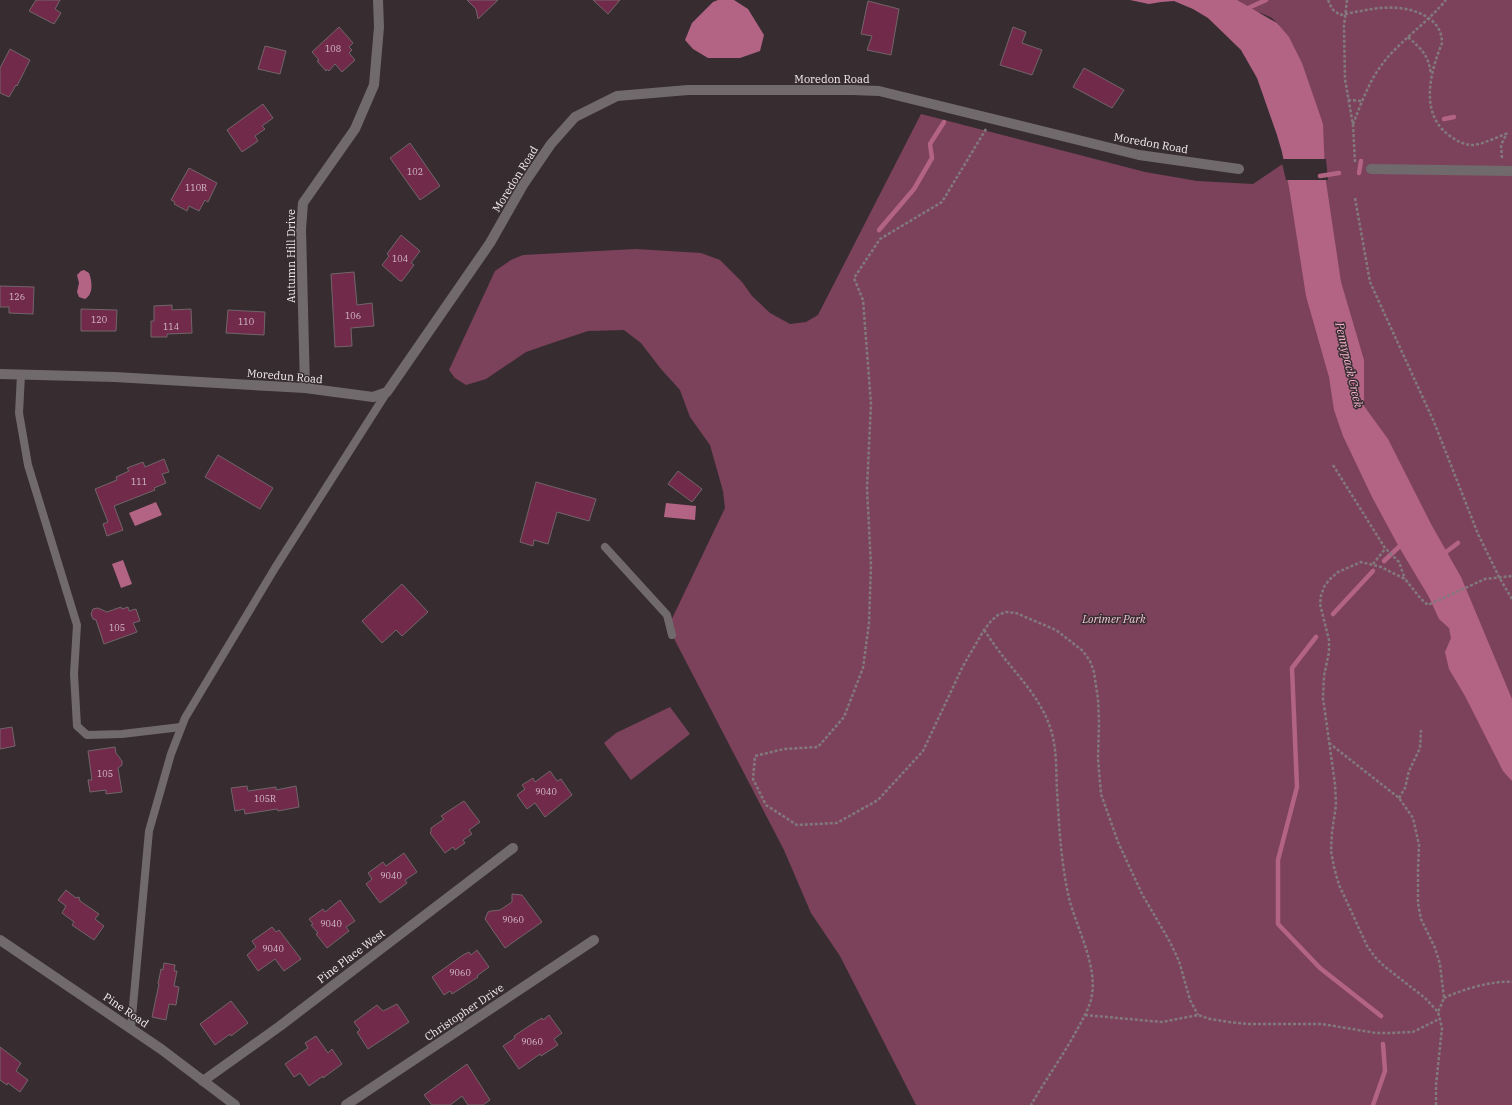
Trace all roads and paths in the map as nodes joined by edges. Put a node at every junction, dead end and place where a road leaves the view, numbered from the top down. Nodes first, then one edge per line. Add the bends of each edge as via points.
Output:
1 (378, 0) edge
2 (1328, 0) edge
3 (1347, 0) edge
4 (1446, 0) edge
5 (1346, 14) junction
6 (1428, 18) junction
7 (1408, 37) junction
8 (1431, 74) junction
9 (1348, 100) junction
10 (1362, 101) junction
11 (992, 120) junction
12 (1353, 125) junction
13 (1501, 158) dead end
14 (1355, 162) dead end
15 (1239, 169) dead end
16 (1370, 169) dead end
17 (1512, 171) edge
18 (1355, 198) dead end
19 (0, 374) edge
20 (21, 375) junction
21 (305, 388) junction
22 (386, 392) junction
23 (1333, 465) dead end
24 (605, 547) dead end
25 (1385, 548) junction
26 (1374, 564) junction
27 (1512, 576) edge
28 (1499, 577) junction
29 (1405, 579) junction
30 (1512, 598) edge
31 (984, 630) junction
32 (672, 635) dead end
33 (181, 727) junction
34 (1421, 730) dead end
35 (1329, 743) junction
36 (1399, 798) junction
37 (513, 848) dead end
38 (0, 940) edge
39 (594, 940) dead end
40 (1512, 982) edge
41 (1444, 998) junction
42 (1438, 1012) junction
43 (1085, 1015) junction
44 (1198, 1015) junction
45 (1439, 1019) junction
46 (131, 1028) junction
47 (203, 1081) junction
48 (235, 1105) edge
49 (346, 1105) edge
50 (1031, 1105) edge
51 (1436, 1105) edge

1 - 21 street, Autumn Hill Drive via 379,27 374,85 355,129 303,203 301,229
2 - 5 path via 1336,13
3 - 5 path
4 - 6 path
5 - 6 path via 1362,10 1401,9
5 - 9 path via 1344,42
6 - 7 path
6 - 8 path via 1439,30 1442,38
7 - 8 path via 1425,54
7 - 10 path via 1381,65
8 - 13 path via 1431,108 1447,134 1461,143 1474,145 1508,133 1501,145
9 - 10 path
9 - 12 path
10 - 12 path
11 - 15 street, Moredon Road via 1139,155
11 - 22 street, Moredon Road via 880,91 688,90 617,96 575,117 551,144 490,244
11 - 31 path via 942,202 880,239 854,278 863,300 871,404 866,488 871,573 869,623 863,668 844,717 818,748 784,749 755,756 753,779 766,805 797,825 837,823 878,800 923,751 963,666
12 - 14 path
16 - 17 street
18 - 28 path via 1370,282 1434,422 1478,534
19 - 20 street, Moredun Road
20 - 21 street, Moredun Road via 115,377
20 - 33 lane via 19,413 28,465 77,625 74,674 77,726 87,735
21 - 22 street, Moredun Road via 373,397
22 - 33 lane via 275,568
23 - 25 path
24 - 32 lane via 667,615
25 - 26 path
25 - 29 path via 1399,562
26 - 29 path
26 - 35 path via 1361,562 1338,572 1324,587 1321,596 1322,614 1329,640 1323,698
27 - 28 path
28 - 29 path via 1485,579 1428,605
28 - 30 path
31 - 43 path via 1034,696 1050,727 1065,877 1094,984
31 - 44 path via 998,615 1006,612 1016,613 1056,630 1083,651 1090,661 1098,699 1101,794 1118,842 1142,894 1179,961 1190,1000
33 - 46 lane via 149,831
34 - 36 path via 1420,748
35 - 36 path
35 - 42 path via 1336,805 1331,851 1339,885 1367,946 1375,957
36 - 41 path via 1413,818 1417,833 1418,903 1421,919 1435,948
37 - 47 street, Pine Place West via 280,1026
38 - 46 street, Pine Road
39 - 49 street, Christopher Drive
40 - 41 path via 1496,982
41 - 42 path
42 - 45 path
43 - 44 path via 1162,1022
43 - 50 path via 1067,1049
44 - 45 path via 1248,1024 1322,1024 1376,1033 1413,1032
45 - 51 path via 1442,1042
46 - 47 street, Pine Road
47 - 48 street, Pine Road

